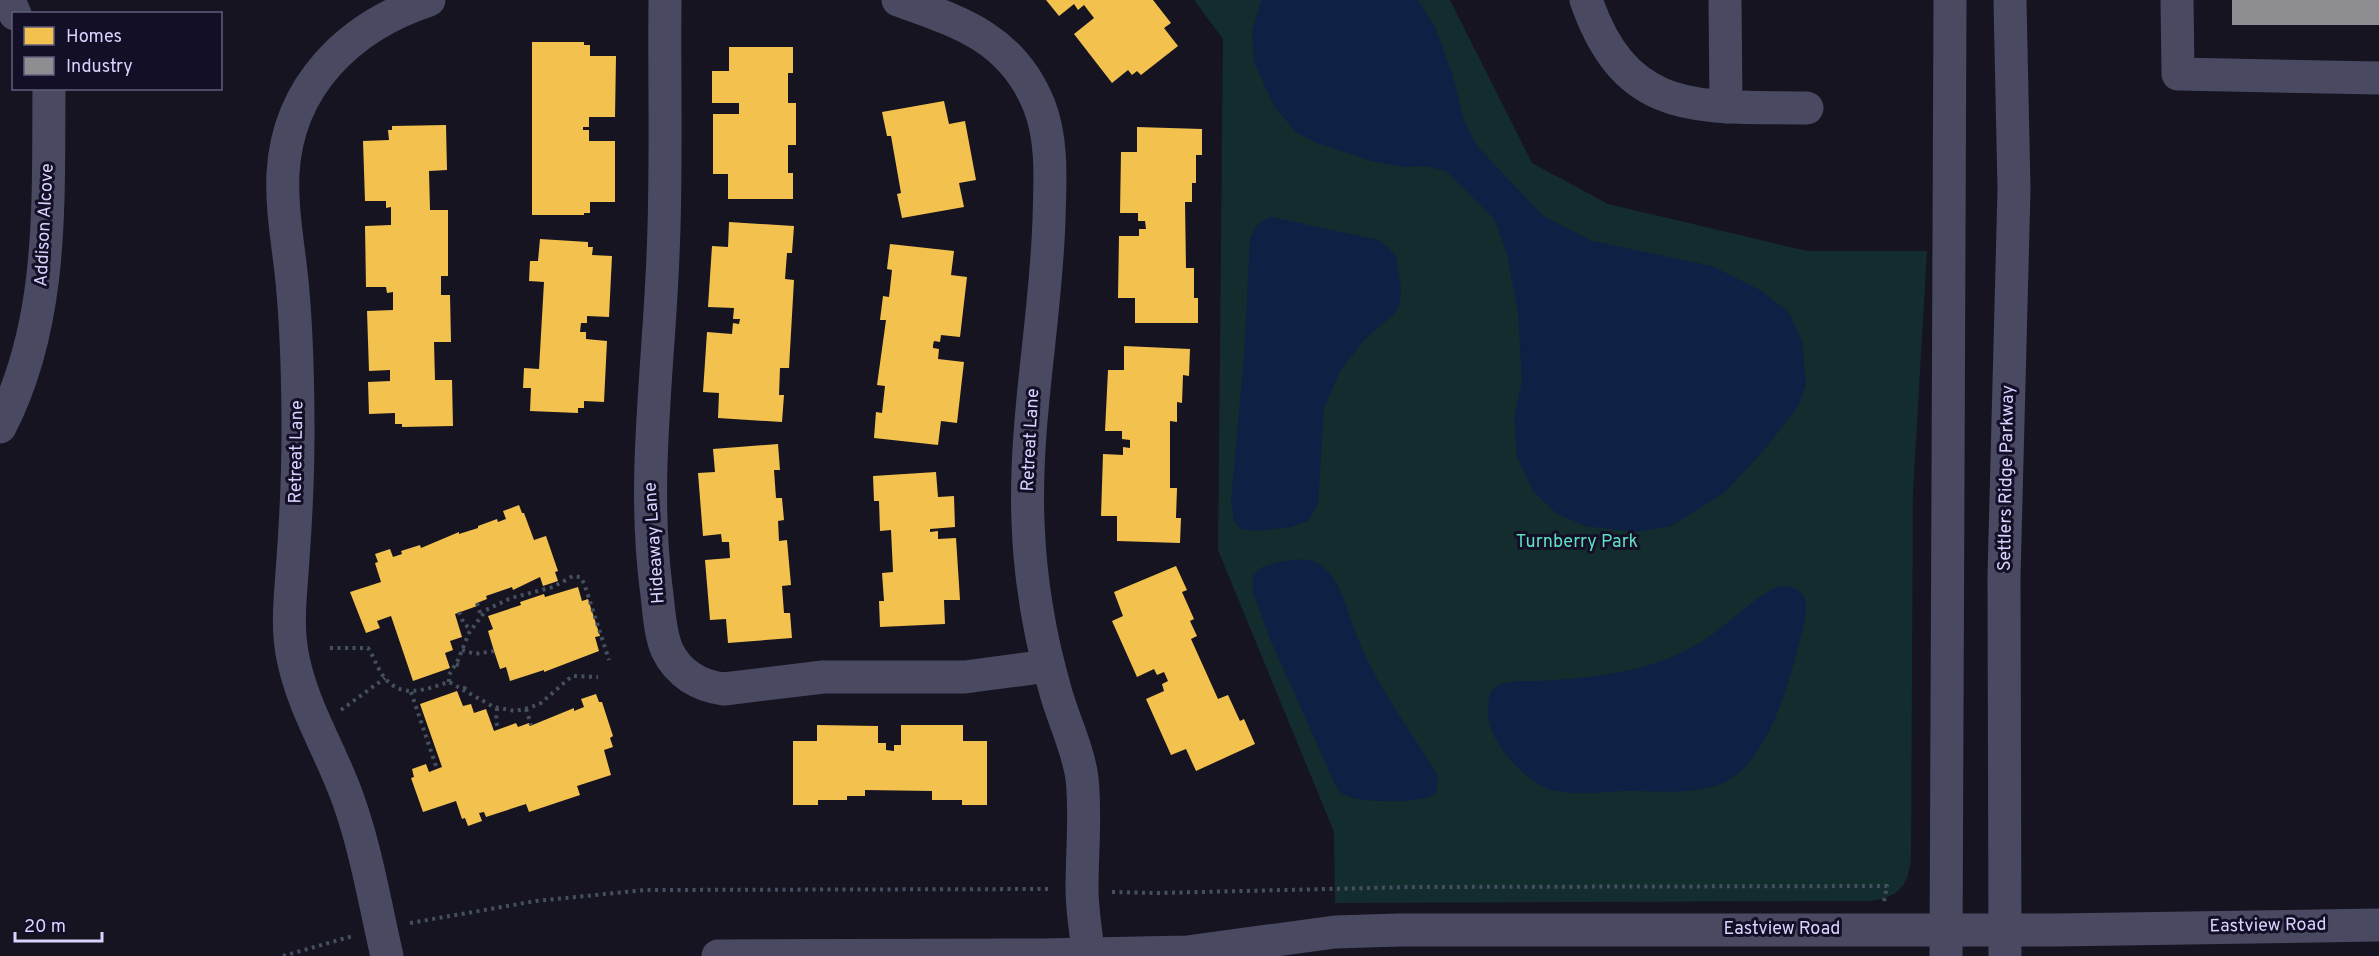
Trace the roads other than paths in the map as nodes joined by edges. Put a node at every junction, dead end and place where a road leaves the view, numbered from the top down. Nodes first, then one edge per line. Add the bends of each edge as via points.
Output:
1 (429, 0) edge
2 (665, 0) edge
3 (898, 0) edge
4 (1587, 0) edge
5 (1725, 0) edge
6 (1950, 0) edge
7 (2010, 0) edge
8 (2177, 0) edge
9 (2379, 78) edge
10 (49, 90) edge
11 (1726, 107) junction
12 (1807, 108) dead end
13 (0, 426) edge
14 (1048, 666) junction
15 (2379, 925) edge
16 (1946, 943) edge
17 (2005, 943) edge
18 (1202, 954) edge
19 (1088, 955) edge
20 (387, 956) edge
21 (718, 956) edge

1 - 20 street, Retreat Lane via 379,21 353,38 332,59 304,102 284,160 283,196 296,324 298,410 290,635 297,674 316,728 352,811
2 - 14 street, Hideaway Lane via 663,253 650,509 662,634 670,655 688,677 708,687 724,689 809,678 975,676
3 - 14 street, Retreat Lane via 953,19 989,39 1024,76 1044,120 1049,157 1048,264 1027,483 1032,578
4 - 11 street via 1608,48 1646,88 1699,105
5 - 11 street
6 - 16 street
7 - 17 street, Settlers Ridge Parkway via 2014,190 2004,576
8 - 9 street via 2178,74
10 - 13 street, Addison Alcove via 48,236 41,299 26,363
11 - 12 street
14 - 19 street, Retreat Lane via 1082,779 1082,891
15 - 17 street, Eastview Road
16 - 17 street, Eastview Road
16 - 18 street, Eastview Road via 1335,932
18 - 19 street, Eastview Road
19 - 21 street, Eastview Road

